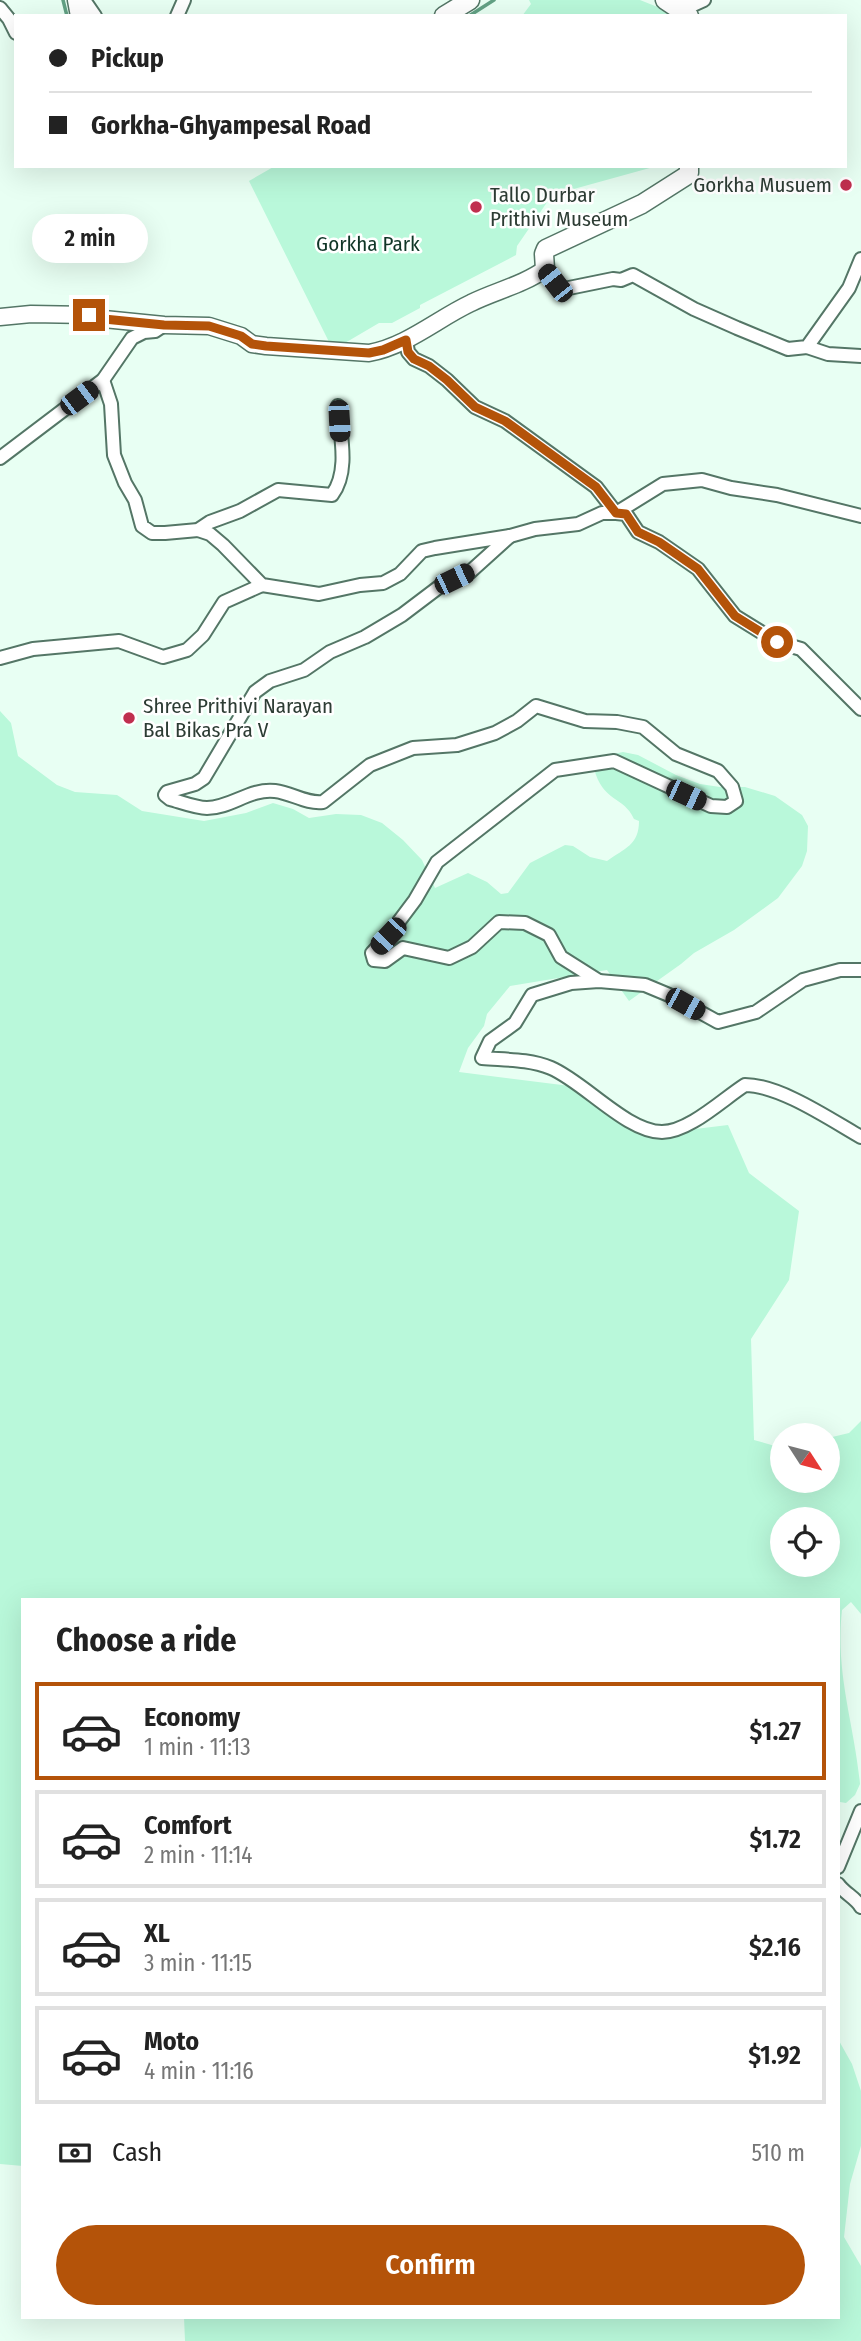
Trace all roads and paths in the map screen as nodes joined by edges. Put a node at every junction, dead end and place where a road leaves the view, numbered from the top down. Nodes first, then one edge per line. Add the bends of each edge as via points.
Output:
1 (470, 0) edge
2 (705, 0) edge
3 (677, 7) edge
4 (0, 8) edge
5 (447, 14) edge
6 (14, 29) edge
7 (689, 168) edge
8 (861, 259) edge
9 (545, 269) junction
10 (0, 317) edge
11 (164, 325) junction
12 (406, 340) junction
13 (807, 346) junction
14 (861, 356) edge
15 (103, 380) junction
16 (338, 406) dead end
17 (0, 458) edge
18 (616, 513) junction
19 (861, 516) edge
20 (198, 530) junction
21 (510, 537) junction
22 (262, 585) junction
23 (0, 658) edge
24 (861, 709) edge
25 (861, 970) edge
26 (599, 981) junction
27 (861, 1137) edge
28 (861, 1811) edge
29 (840, 1862) edge
30 (840, 1887) edge
31 (861, 1907) edge

1 - 5 main road
2 - 3 street
4 - 6 street
7 - 9 main road via 686,176 642,204 546,249
8 - 13 street via 849,288
9 - 12 street via 473,301
9 - 13 street via 564,289 633,275 750,333 788,348
10 - 11 street via 89,315
11 - 12 street via 209,326 252,344 280,348 369,353
11 - 15 street via 132,338
12 - 18 street via 414,359 447,380 475,407 505,421 596,487
13 - 14 street via 828,354
15 - 17 street
15 - 20 street via 111,404 114,455 142,526 152,533
16 - 20 street via 343,468 340,485 332,495 278,491
18 - 19 street via 663,484 702,480
18 - 21 street
18 - 24 street via 626,514 638,532 698,569 735,616 777,642 801,649
20 - 22 street via 216,539
21 - 22 street via 422,551 400,574 383,583 319,594
21 - 26 street via 470,572 439,587 393,621 255,692 204,778 165,795 207,808 256,792 276,791 323,802 370,765 413,748 457,746 495,733 536,706 585,721 643,727 676,754 718,771 732,787 736,801 727,807 711,806 614,761 555,769 438,862 415,900 372,953 374,960 385,961 403,948 449,958 472,947 499,922 525,923 549,935 561,957
22 - 23 street via 224,602 203,635 187,650 163,657 119,641 33,649
25 - 26 street via 840,970 803,980 756,1012 718,1022 645,985
26 - 27 street via 571,983 532,995 515,1023 490,1041 482,1058 531,1061 553,1069 641,1128 663,1132 684,1125 745,1085 756,1085 801,1103
28 - 29 street
30 - 31 street

